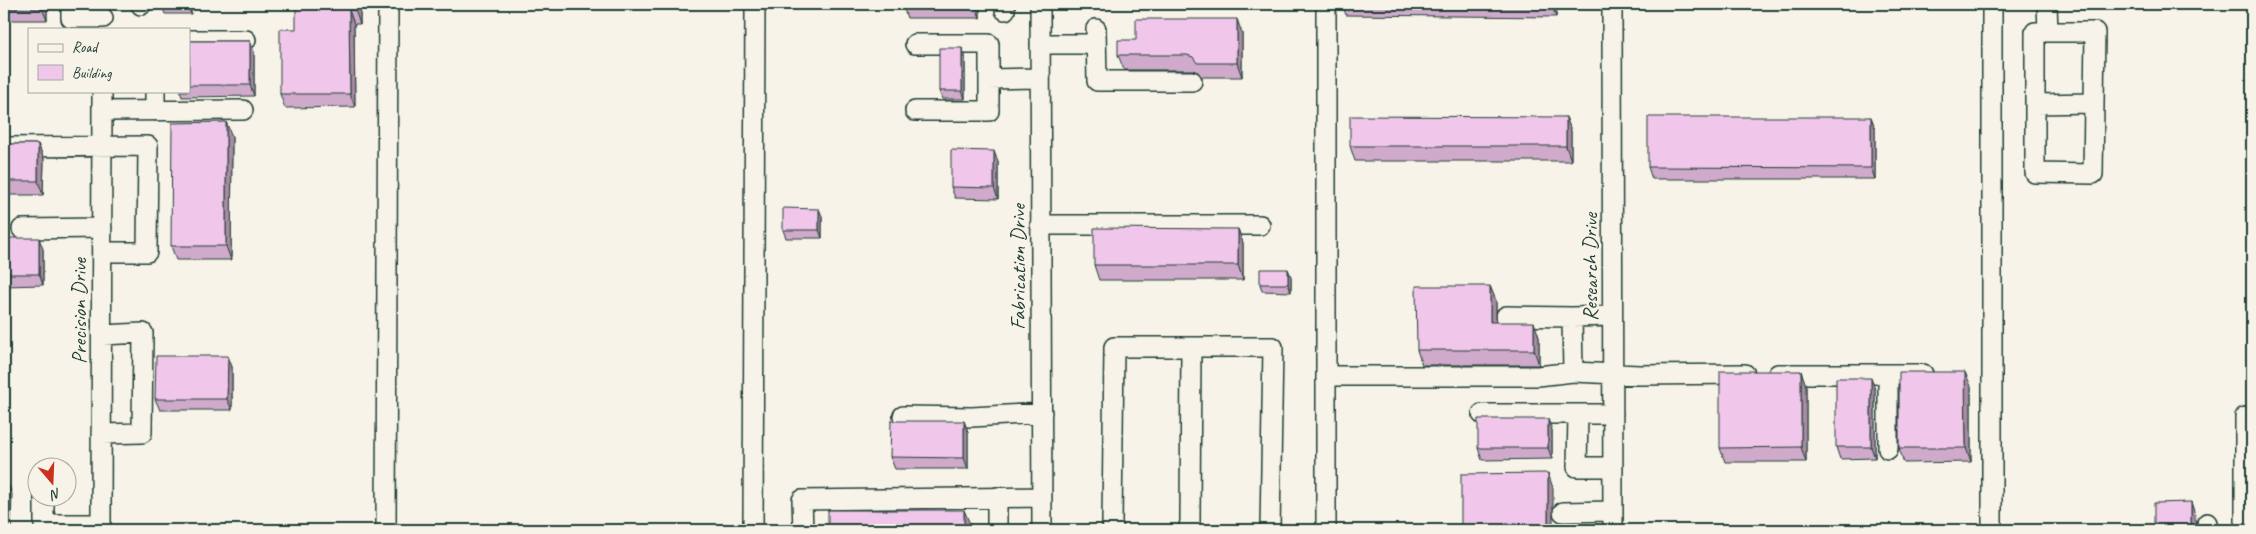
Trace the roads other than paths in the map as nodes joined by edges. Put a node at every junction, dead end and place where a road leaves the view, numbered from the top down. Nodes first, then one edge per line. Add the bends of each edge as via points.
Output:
1 (71, 4) edge
2 (388, 4) edge
3 (754, 4) edge
4 (1040, 4) edge
5 (1326, 4) edge
6 (1612, 4) edge
7 (1992, 4) edge
8 (2048, 4) edge
9 (103, 17) edge
10 (2048, 32) junction
11 (190, 40) edge
12 (246, 40) edge
13 (915, 44) dead end
14 (1040, 44) junction
15 (1040, 78) junction
16 (989, 79) junction
17 (1192, 81) dead end
18 (102, 92) edge
19 (155, 92) edge
20 (2094, 103) junction
21 (2035, 104) junction
22 (243, 110) dead end
23 (102, 111) junction
24 (155, 111) junction
25 (915, 111) dead end
26 (102, 146) junction
27 (4, 147) edge
28 (1040, 224) junction
29 (1260, 225) dead end
30 (102, 228) junction
31 (22, 229) dead end
32 (102, 252) junction
33 (1506, 316) dead end
34 (1612, 316) junction
35 (1572, 317) junction
36 (102, 335) junction
37 (1191, 347) junction
38 (1573, 372) junction
39 (1613, 372) junction
40 (1888, 374) junction
41 (1942, 374) edge
42 (1326, 376) junction
43 (1042, 413) junction
44 (1482, 414) dead end
45 (1578, 414) junction
46 (1613, 414) junction
47 (903, 416) dead end
48 (2252, 417) edge
49 (101, 434) junction
50 (1888, 449) dead end
51 (2249, 453) edge
52 (1612, 467) junction
53 (2249, 487) edge
54 (997, 497) junction
55 (1042, 497) junction
56 (44, 506) edge
57 (1613, 511) junction
58 (1563, 512) dead end
59 (2252, 521) edge
60 (44, 527) edge
61 (101, 527) edge
62 (386, 530) edge
63 (753, 530) edge
64 (803, 530) edge
65 (997, 530) edge
66 (1042, 530) edge
67 (1114, 530) edge
68 (1188, 530) edge
69 (1270, 530) edge
70 (1326, 530) edge
71 (1613, 530) edge
72 (1992, 530) edge

1 - 9 street via 71,18
2 - 62 street
3 - 63 street
4 - 14 street, Fabrication Drive
5 - 42 street
6 - 34 street, Research Drive
7 - 72 street
8 - 10 street
10 - 20 street via 2094,32
10 - 21 street via 2035,32
11 - 12 street
13 - 16 street via 989,44
14 - 15 street, Fabrication Drive
14 - 17 street via 1096,36 1097,81
15 - 16 street
15 - 28 street, Fabrication Drive
16 - 25 street via 989,111
18 - 23 street, Precision Drive
19 - 24 street
20 - 21 street
20 - 21 street via 2093,174 2036,173
22 - 24 street
23 - 24 street
23 - 26 street, Precision Drive
26 - 27 street
26 - 30 street, Precision Drive
26 - 32 street via 148,146 147,252
28 - 29 street
28 - 43 street, Fabrication Drive
30 - 31 street
30 - 32 street, Precision Drive
32 - 36 street, Precision Drive
33 - 35 street
34 - 35 street
34 - 39 street, Research Drive
35 - 38 street
36 - 49 street, Precision Drive
36 - 49 street via 144,334 142,433
37 - 67 street via 1114,347
37 - 68 street
37 - 69 street via 1273,347
38 - 39 street
38 - 42 street via 1538,376
39 - 40 street via 1639,375
39 - 46 street, Research Drive
40 - 41 street
40 - 50 street
42 - 70 street
43 - 47 street
43 - 55 street, Fabrication Drive
44 - 45 street
45 - 46 street
45 - 52 street via 1578,467
46 - 52 street, Research Drive
48 - 51 street via 2246,417
49 - 61 street, Precision Drive
51 - 53 street
52 - 57 street, Research Drive
53 - 59 street via 2245,521
54 - 55 street
54 - 64 street via 802,500
54 - 65 street
55 - 66 street, Fabrication Drive
56 - 60 street
57 - 58 street
57 - 71 street, Research Drive
60 - 61 street

